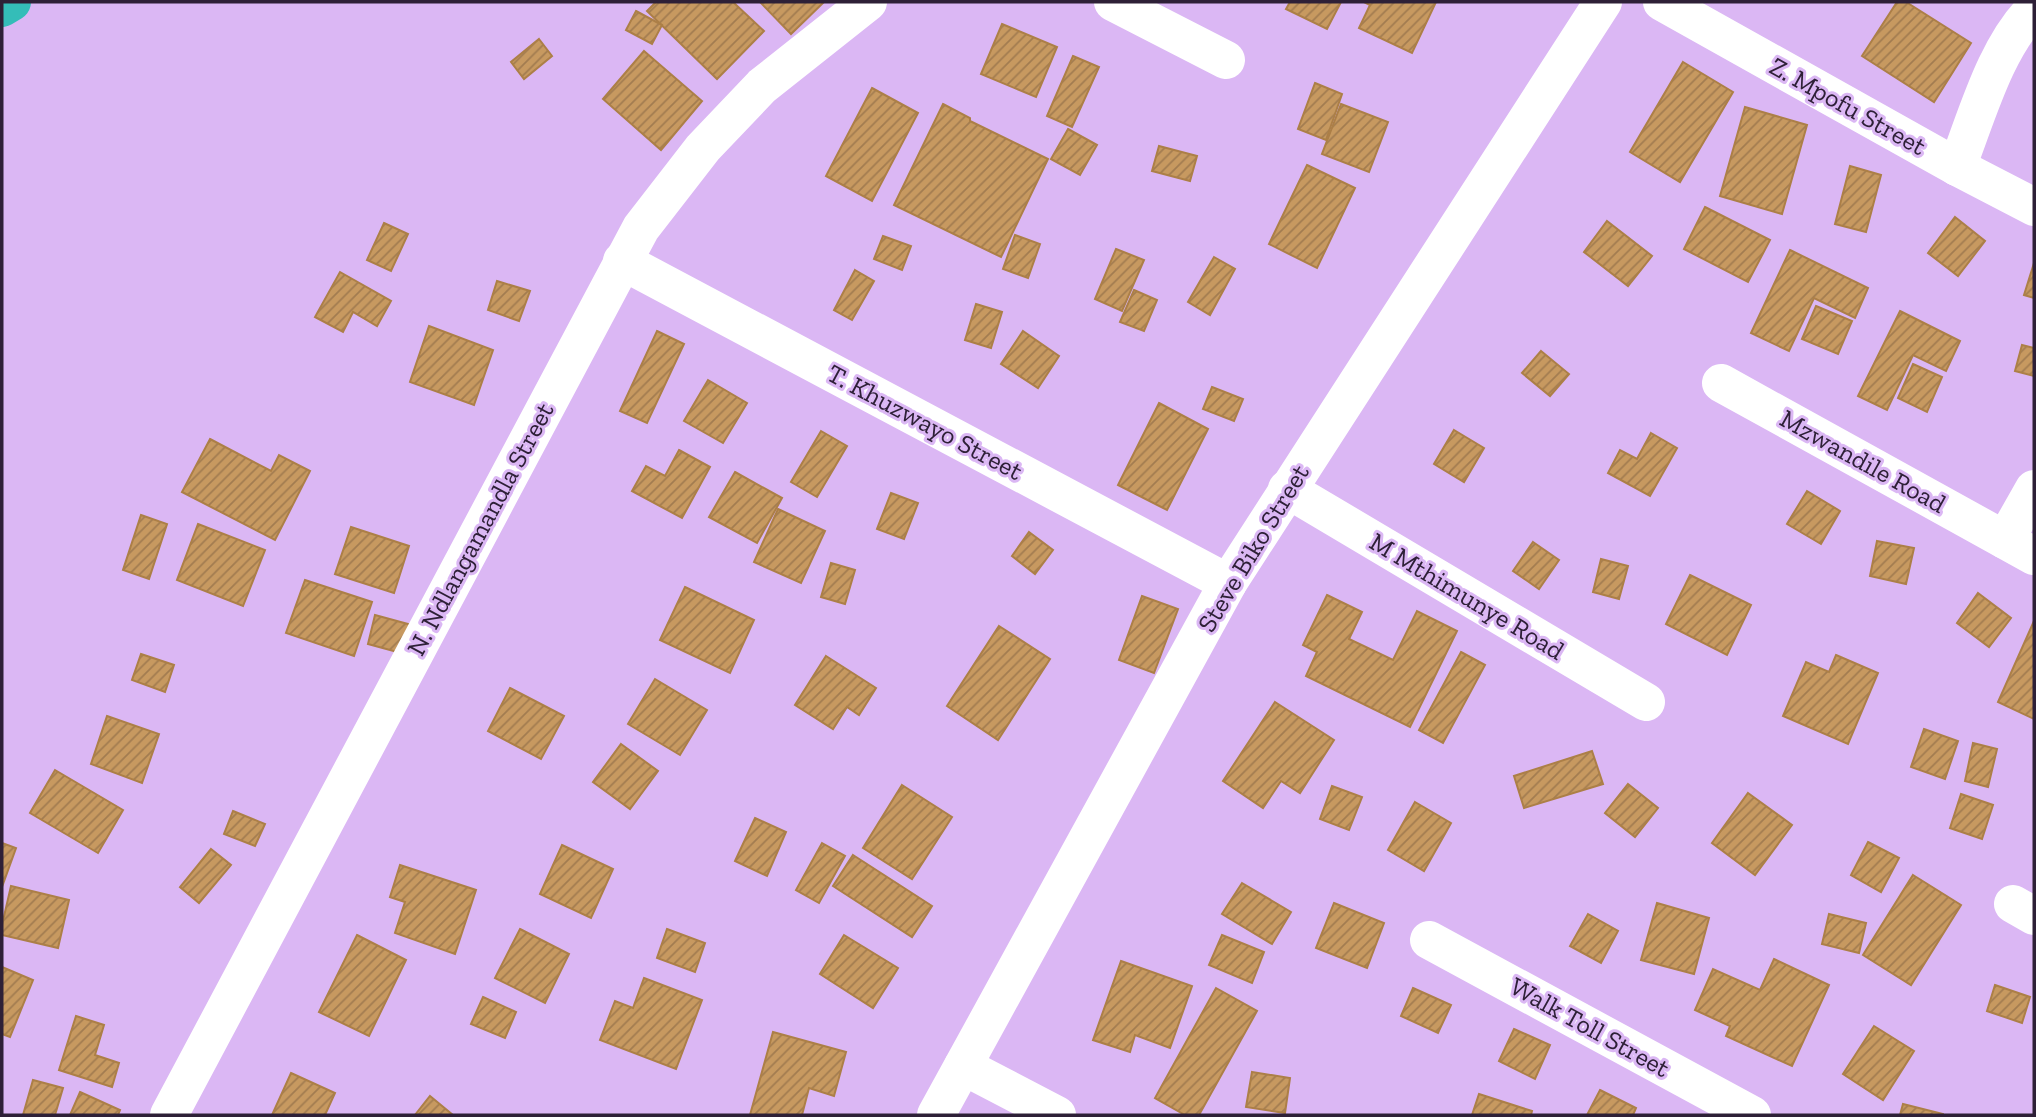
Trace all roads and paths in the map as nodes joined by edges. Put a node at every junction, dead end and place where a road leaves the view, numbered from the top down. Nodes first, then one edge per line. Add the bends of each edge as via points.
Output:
1 (12, 2) edge
2 (868, 2) edge
3 (1113, 2) edge
4 (1603, 2) edge
5 (1662, 2) edge
6 (2, 8) edge
7 (2034, 9) edge
8 (1226, 60) dead end
9 (1957, 167) junction
10 (2034, 207) edge
11 (622, 261) junction
12 (1721, 383) dead end
13 (1287, 489) junction
14 (2034, 489) edge
15 (2020, 548) edge
16 (1228, 583) junction
17 (1646, 702) dead end
18 (1429, 940) dead end
19 (963, 1066) junction
20 (169, 1115) edge
21 (936, 1115) edge
22 (1057, 1115) edge
23 (1752, 1115) edge

1 - 6 highway
2 - 11 street, N. Ndlangamandla Street via 762,86 703,148 641,228
3 - 8 street
4 - 13 street, Steve Biko Street
5 - 9 street, Z. Mpofu Street
7 - 9 street via 2002,56
9 - 10 street, Z. Mpofu Street
11 - 16 street, T. Khuzwayo Street
11 - 20 street, N. Ndlangamandla Street
12 - 15 street, Mzwandile Road
13 - 16 street, Steve Biko Street
13 - 17 street, M Mthimunye Road
14 - 15 street, Mzwandile Road
16 - 19 street, Steve Biko Street
18 - 23 street, Walk Toll Street
19 - 21 street, Steve Biko Street
19 - 22 street

